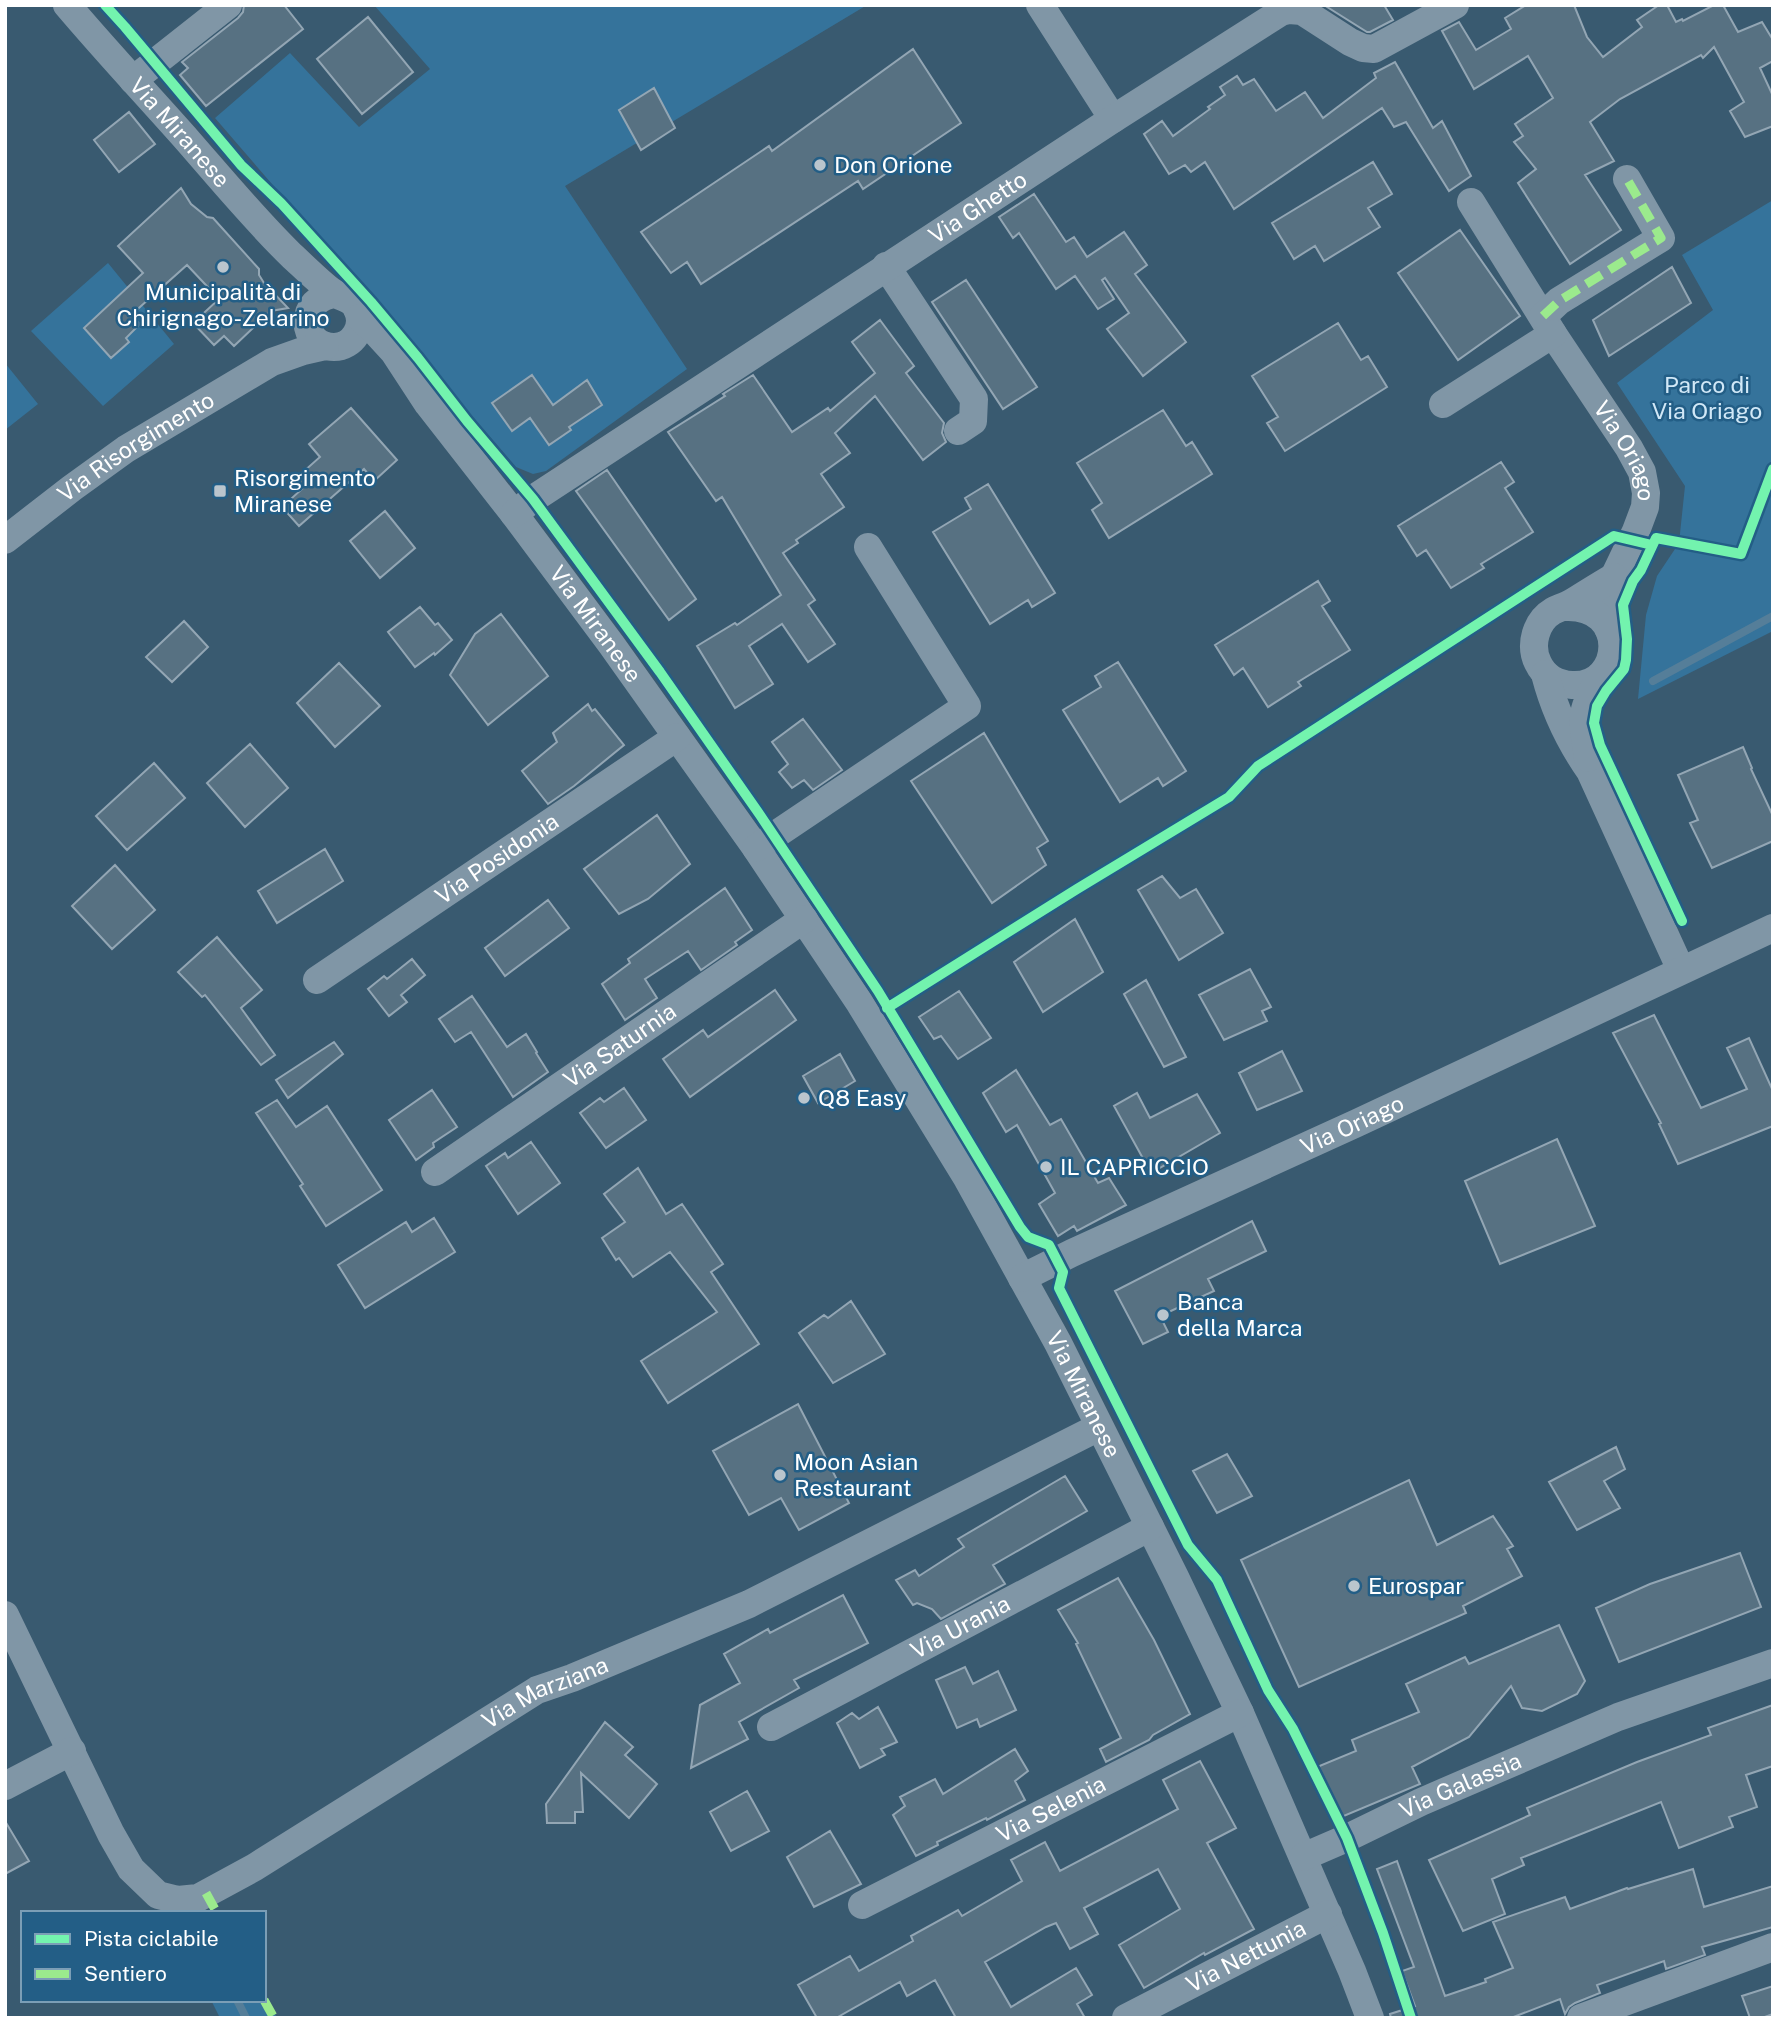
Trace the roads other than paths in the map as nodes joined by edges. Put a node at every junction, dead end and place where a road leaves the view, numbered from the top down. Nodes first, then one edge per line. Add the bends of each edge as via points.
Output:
1 (67, 5) edge
2 (228, 5) edge
3 (1040, 5) edge
4 (1455, 5) edge
5 (133, 80) junction
6 (1113, 119) junction
7 (1627, 179) dead end
8 (1471, 202) dead end
9 (293, 256) junction
10 (886, 267) junction
11 (336, 294) junction
12 (309, 314) junction
13 (360, 318) junction
14 (1548, 325) junction
15 (336, 345) junction
16 (272, 362) junction
17 (428, 404) junction
18 (1443, 404) dead end
19 (958, 430) dead end
20 (514, 514) junction
21 (5, 540) edge
22 (868, 547) dead end
23 (1614, 577) junction
24 (1565, 607) junction
25 (1609, 630) junction
26 (1545, 674) junction
27 (1601, 675) junction
28 (677, 737) junction
29 (1590, 771) junction
30 (756, 848) junction
31 (804, 919) junction
32 (1773, 928) edge
33 (1681, 970) junction
34 (317, 981) dead end
35 (435, 1172) dead end
36 (1022, 1278) junction
37 (1098, 1426) junction
38 (1150, 1527) junction
39 (5, 1615) edge
40 (1773, 1663) edge
41 (1240, 1713) junction
42 (771, 1727) dead end
43 (72, 1751) junction
44 (5, 1786) edge
45 (1303, 1857) junction
46 (862, 1905) dead end
47 (1328, 1913) junction
48 (1773, 1947) edge
49 (1126, 2018) edge
50 (1370, 2018) edge
51 (1581, 2018) edge

1 - 5 street, Via Miranese
2 - 5 street
3 - 6 street
4 - 6 street, Via Ghetto via 1374,49 1350,42 1301,11 1285,11
5 - 9 street, Via Miranese
6 - 10 street, Via Ghetto
7 - 14 street via 1661,238 1559,301
8 - 14 street, Via Oriago
9 - 11 street, Via Miranese
9 - 12 street, Via Miranese via 308,290
10 - 19 street via 974,399 973,421
10 - 20 street, Via Ghetto
11 - 12 street via 319,299
11 - 13 street, Via Miranese via 354,304
12 - 15 street, Via Miranese via 314,339
12 - 16 street, Via Risorgimento via 295,340
13 - 15 street via 357,333
13 - 17 street, Via Miranese via 394,352
14 - 18 street
14 - 23 street, Via Oriago via 1636,460 1645,483 1645,507
15 - 16 street, Via Risorgimento
15 - 17 street, Via Miranese via 360,348 383,361
16 - 21 street, Via Risorgimento via 115,456
17 - 20 street, Via Miranese
20 - 28 street, Via Miranese
22 - 30 street via 967,706
23 - 24 street, Via Oriago
23 - 25 street, Via Oriago
24 - 25 street via 1590,610
24 - 26 street, Via Oriago via 1543,620 1537,630 1534,654
25 - 27 street, Via Oriago via 1612,653
26 - 27 street via 1564,685 1590,682
26 - 29 street, Via Oriago via 1560,719
27 - 29 street, Via Oriago via 1583,714
28 - 30 street, Via Miranese
28 - 34 street, Via Posidonia
29 - 33 street, Via Oriago
30 - 31 street, Via Miranese
31 - 35 street, Via Saturnia
31 - 36 street, Via Miranese via 967,1178
32 - 33 street, Via Oriago
33 - 36 street, Via Oriago
36 - 37 street, Via Miranese
37 - 38 street, Via Miranese
37 - 43 street, Via Marziana via 749,1604 537,1690 256,1867 198,1898 158,1895 131,1870
38 - 41 street, Via Miranese
38 - 42 street, Via Urania
39 - 43 street, Via Marziana
40 - 45 street, Via Galassia via 1618,1717
41 - 45 street, Via Miranese
41 - 46 street, Via Selenia
43 - 44 street
45 - 47 street, Via Miranese
47 - 49 street, Via Nettunia
47 - 50 street, Via Miranese
48 - 51 street

